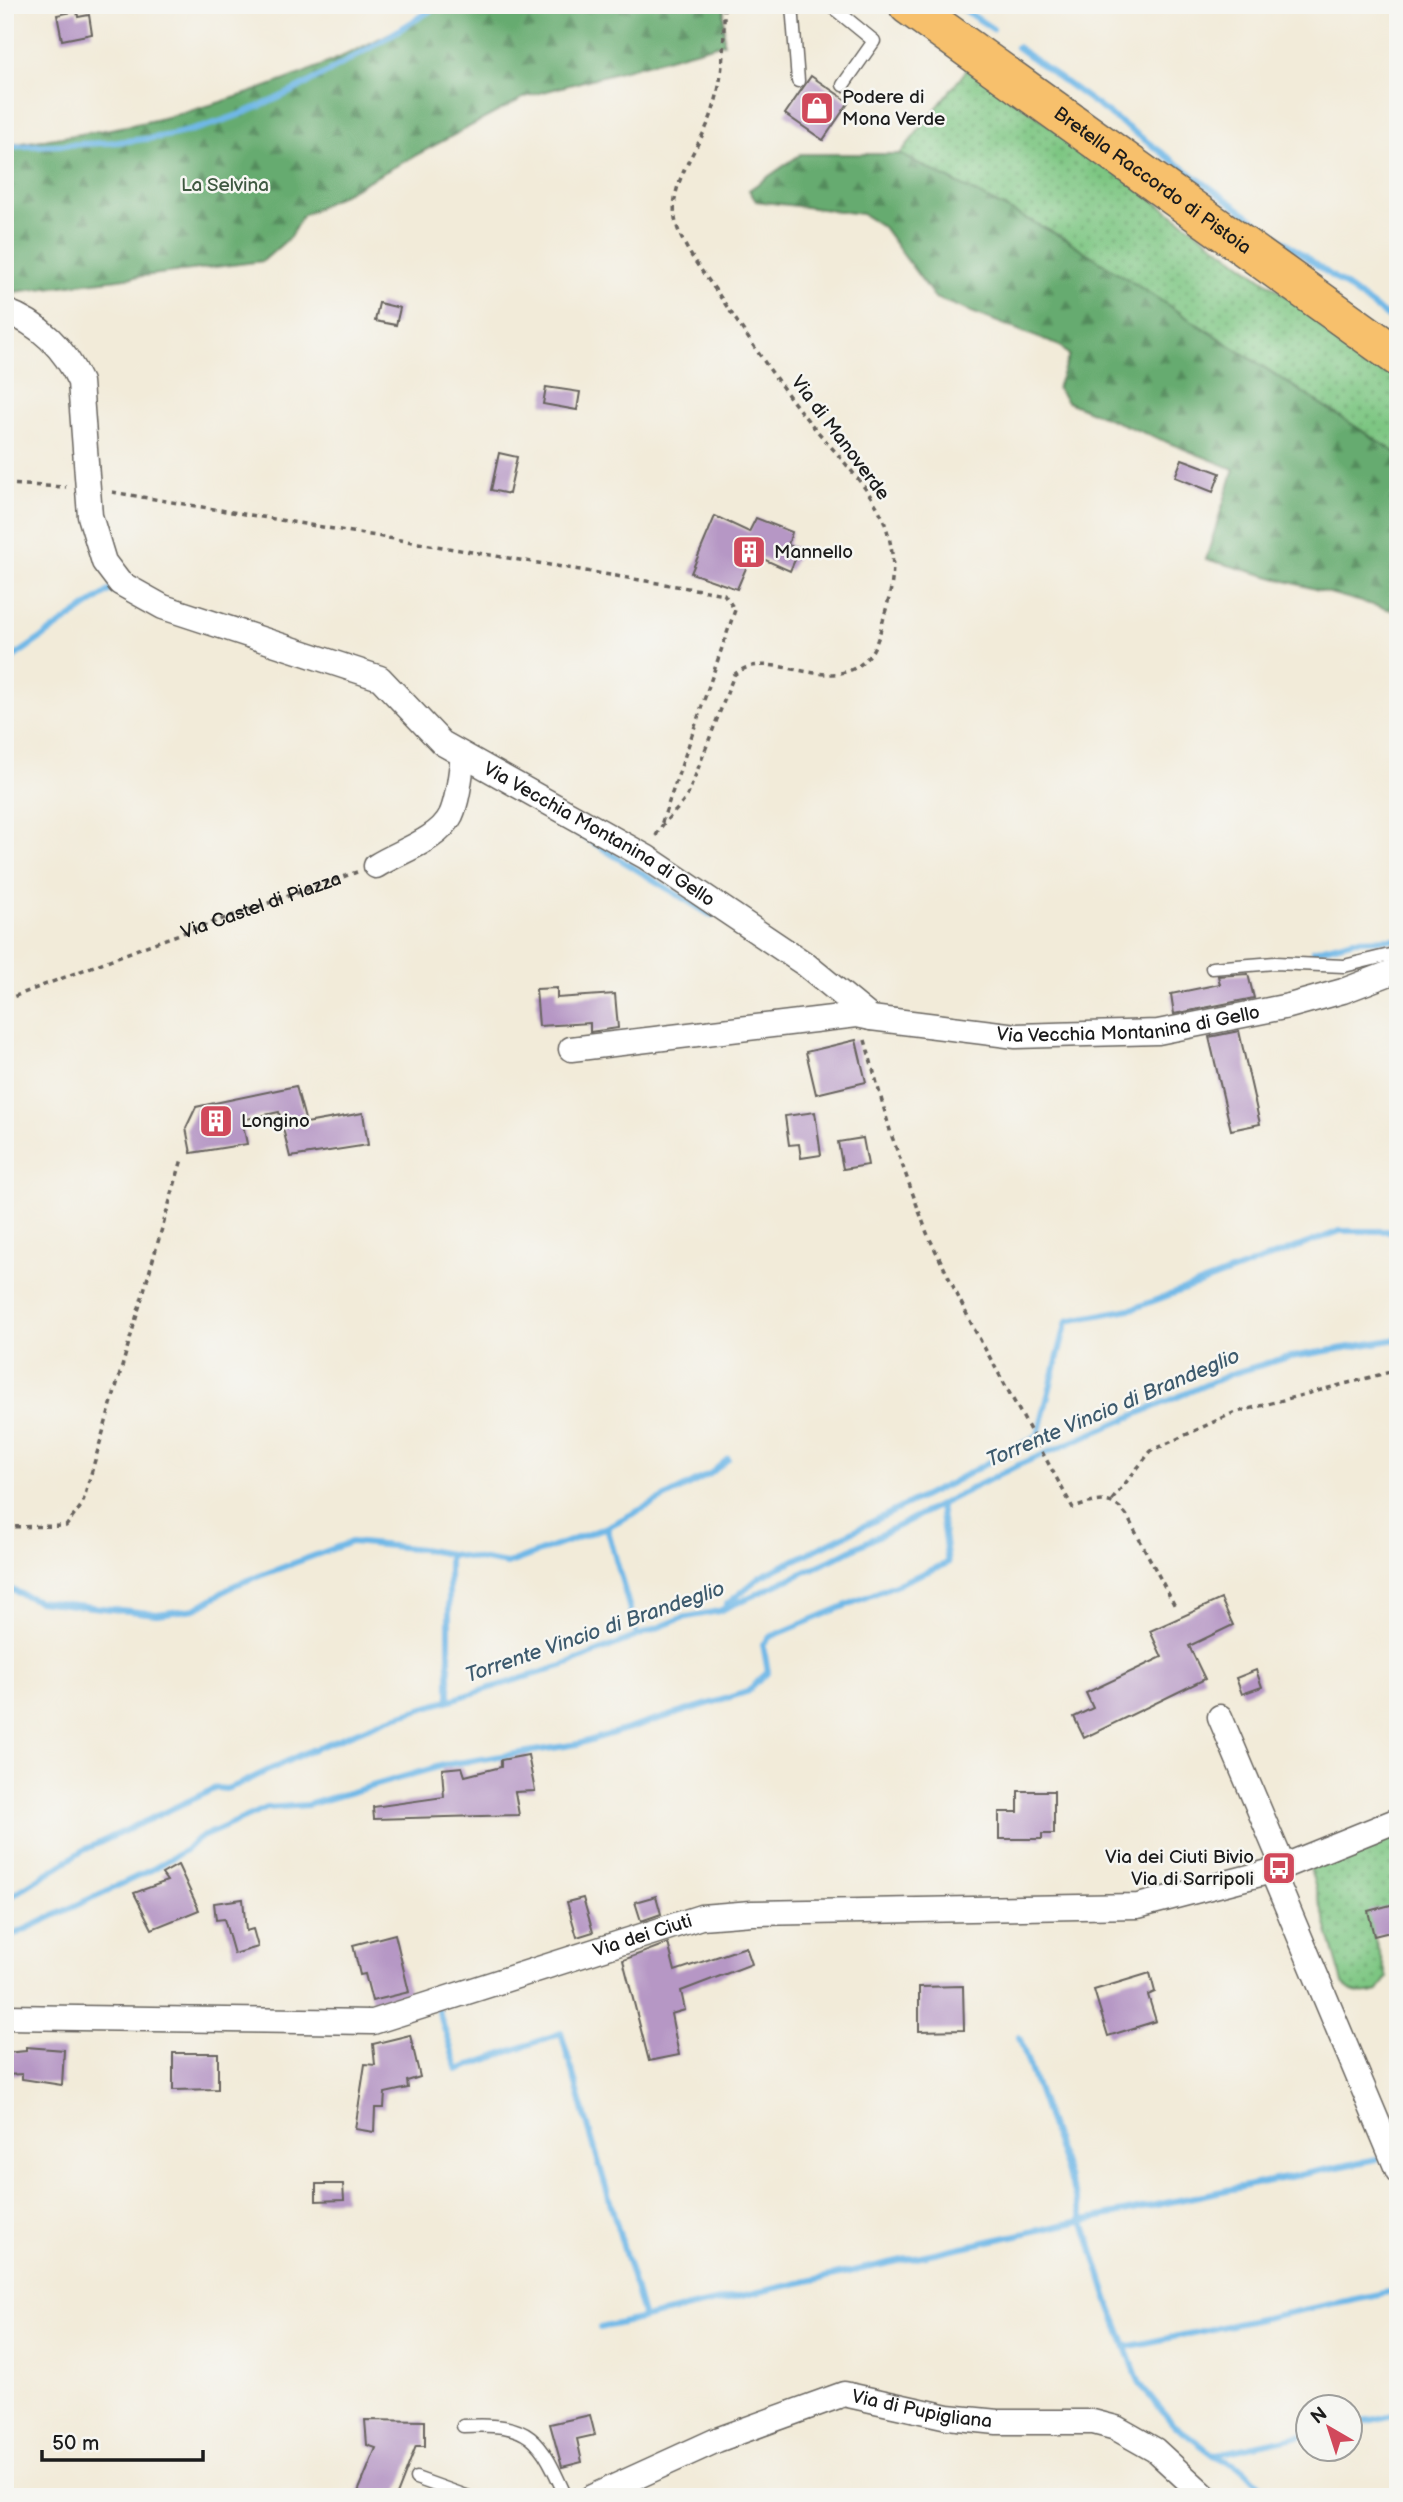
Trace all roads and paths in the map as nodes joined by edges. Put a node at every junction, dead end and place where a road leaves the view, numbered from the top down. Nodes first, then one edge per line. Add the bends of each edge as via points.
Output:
1 (724, 5) edge
2 (792, 5) edge
3 (830, 5) edge
4 (908, 5) edge
5 (798, 81) dead end
6 (843, 85) dead end
7 (5, 311) edge
8 (1398, 357) edge
9 (5, 484) edge
10 (86, 488) junction
11 (463, 756) junction
12 (660, 827) junction
13 (646, 857) junction
14 (376, 866) joint
15 (1398, 953) edge
16 (1212, 968) dead end
17 (1398, 970) edge
18 (5, 1000) edge
19 (871, 1018) junction
20 (570, 1049) dead end
21 (182, 1159) dead end
22 (1398, 1370) edge
23 (1112, 1500) junction
24 (5, 1527) edge
25 (1176, 1608) dead end
26 (1220, 1717) dead end
27 (1398, 1820) edge
28 (1278, 1869) junction
29 (5, 2017) edge
30 (1398, 2171) edge
31 (463, 2426) dead end
32 (416, 2478) dead end
33 (469, 2497) edge
34 (566, 2497) edge
35 (593, 2497) edge
36 (1206, 2497) edge

1 - 12 path, Via di Manoverde via 717,94 677,190 677,225 691,254 780,382 877,508 891,544 895,581 876,645 859,666 822,674 753,664 734,675 690,792
2 - 5 lane
3 - 6 lane via 874,41
4 - 8 main road, Bretella Raccordo di Pistoia
7 - 10 street, Via Vecchia Montanina di Gello via 42,332 77,374 83,395
9 - 10 path
10 - 11 street, Via Vecchia Montanina di Gello via 94,538 104,562 135,594 369,672 442,743
10 - 12 path via 724,594 735,610
11 - 13 street, Via Vecchia Montanina di Gello
11 - 14 street via 447,821
12 - 13 path, Via di Manoverde
13 - 19 street, Via Vecchia Montanina di Gello via 805,964
14 - 18 path, Via Castel di Piazza
15 - 16 lane via 1344,966 1275,963
17 - 19 street, Via Vecchia Montanina di Gello via 1343,991 1158,1032 1016,1036
19 - 20 street via 857,1015
19 - 23 path via 865,1049 891,1134 916,1207 973,1328 1073,1508
21 - 24 path via 82,1505 66,1526
22 - 23 path via 1233,1413 1151,1451
23 - 25 path via 1128,1516
26 - 28 street
27 - 28 street, Via dei Ciuti
28 - 29 street, Via dei Ciuti via 1164,1901 1110,1908 701,1917 373,2022
28 - 30 street
31 - 34 lane via 497,2424 528,2435 547,2456
32 - 33 lane
35 - 36 street, Via di Pupigliana via 717,2440 844,2394 948,2417 1093,2422 1116,2428 1155,2450

